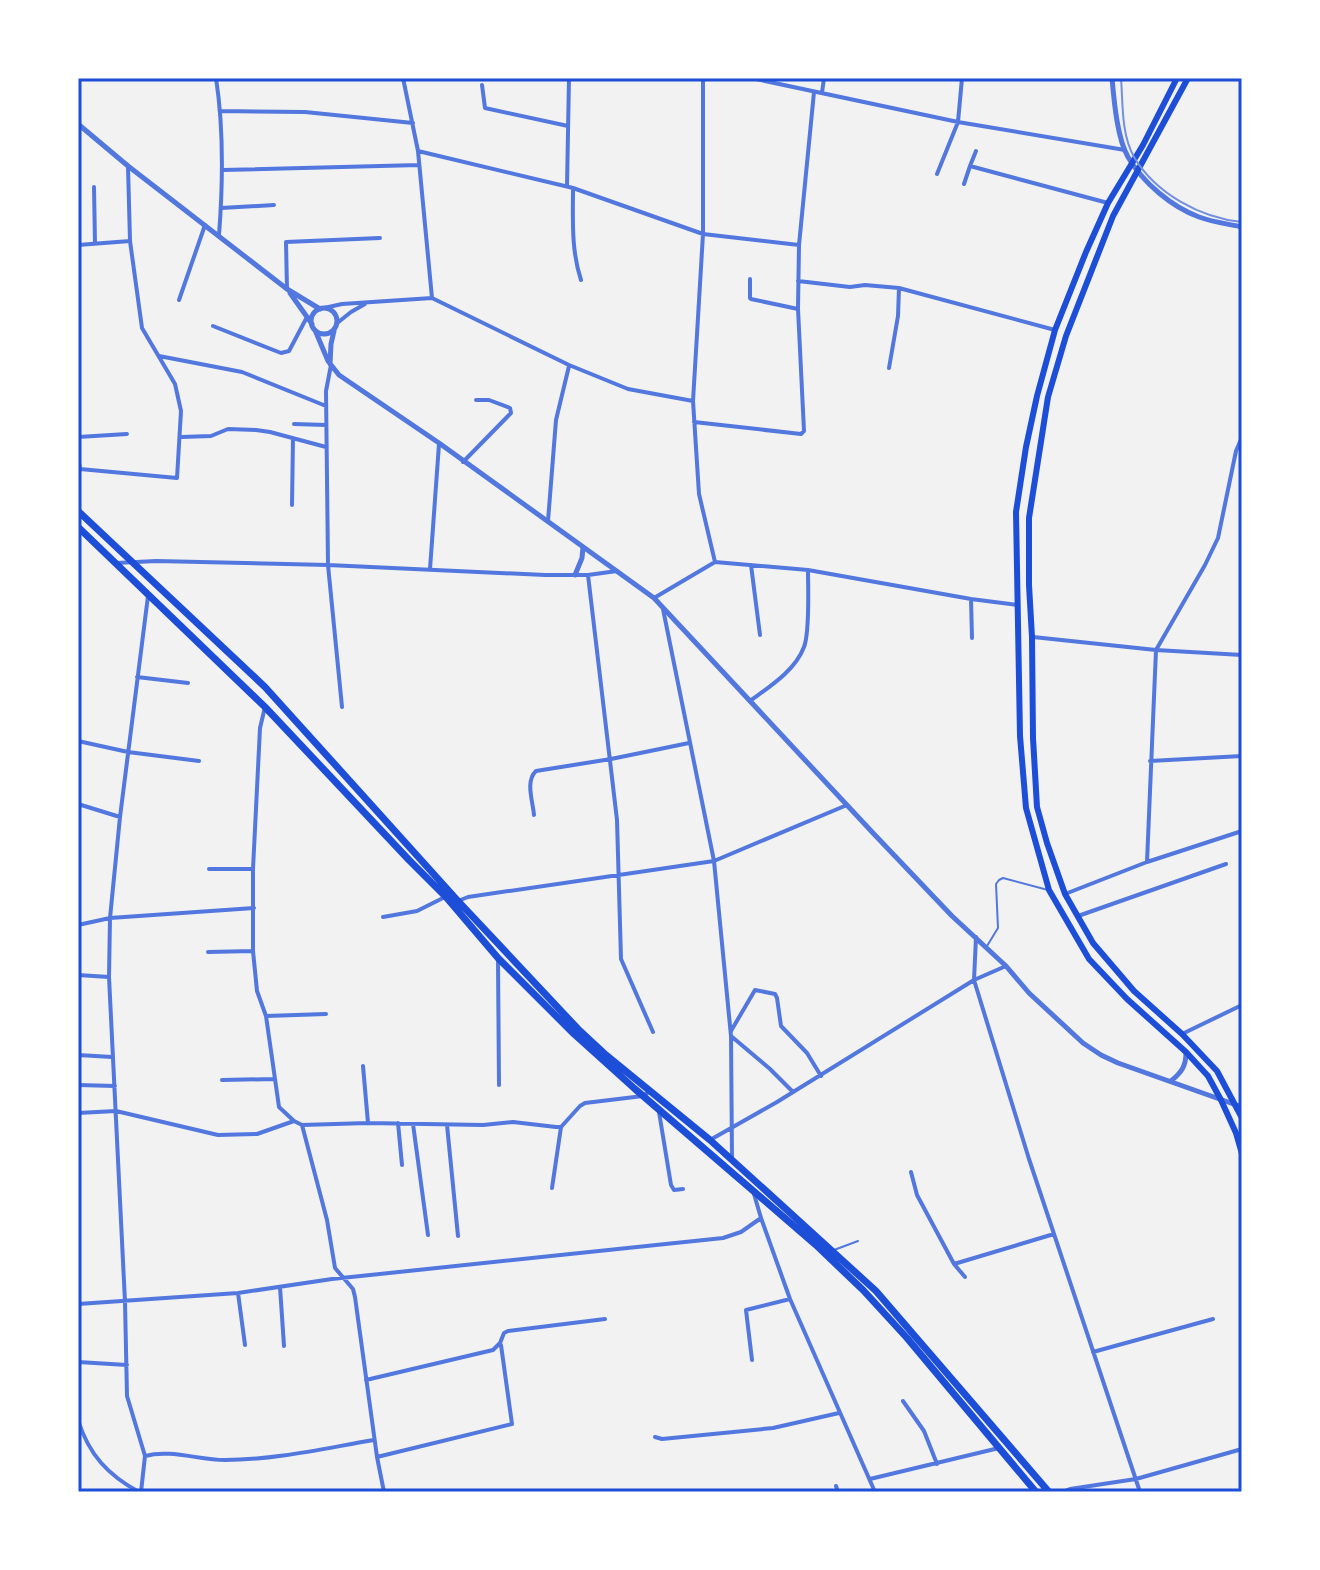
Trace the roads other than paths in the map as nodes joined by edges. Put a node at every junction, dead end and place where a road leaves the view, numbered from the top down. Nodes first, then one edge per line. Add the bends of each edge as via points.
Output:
1 (216, 78) edge
2 (403, 78) edge
3 (569, 78) edge
4 (703, 78) edge
5 (751, 78) edge
6 (824, 78) edge
7 (962, 78) edge
8 (1112, 78) edge
9 (1177, 78) edge
10 (1188, 78) edge
11 (482, 85) dead end
12 (814, 92) junction
13 (822, 93) junction
14 (221, 111) junction
15 (958, 122) junction
16 (413, 123) junction
17 (78, 124) edge
18 (568, 126) junction
19 (1125, 150) junction
20 (418, 151) junction
21 (976, 151) dead end
22 (1132, 162) junction
23 (419, 165) junction
24 (128, 166) junction
25 (970, 166) junction
26 (1137, 169) junction
27 (222, 170) junction
28 (937, 174) dead end
29 (964, 184) dead end
30 (94, 187) dead end
31 (570, 187) junction
32 (1108, 203) junction
33 (274, 205) dead end
34 (221, 208) junction
35 (205, 225) junction
36 (1242, 227) edge
37 (703, 234) junction
38 (219, 235) junction
39 (380, 238) dead end
40 (130, 241) junction
41 (95, 244) junction
42 (78, 245) edge
43 (799, 245) junction
44 (750, 279) dead end
45 (581, 280) dead end
46 (798, 281) junction
47 (899, 288) junction
48 (287, 289) junction
49 (432, 298) junction
50 (179, 300) dead end
51 (367, 303) junction
52 (322, 309) junction
53 (798, 309) junction
54 (307, 317) junction
55 (336, 325) junction
56 (213, 326) dead end
57 (313, 327) junction
58 (1055, 330) junction
59 (159, 356) junction
60 (331, 365) junction
61 (569, 365) junction
62 (889, 368) dead end
63 (476, 400) dead end
64 (693, 401) junction
65 (326, 406) junction
66 (694, 422) junction
67 (294, 424) dead end
68 (326, 425) junction
69 (127, 434) dead end
70 (78, 437) edge
71 (181, 437) junction
72 (1242, 437) edge
73 (293, 438) junction
74 (439, 443) junction
75 (326, 447) junction
76 (78, 457) edge
77 (463, 462) junction
78 (80, 469) edge
79 (78, 477) edge
80 (292, 505) dead end
81 (78, 511) edge
82 (548, 521) junction
83 (78, 527) edge
84 (583, 547) junction
85 (133, 562) junction
86 (715, 562) junction
87 (116, 563) junction
88 (328, 565) junction
89 (751, 565) junction
90 (430, 569) junction
91 (808, 570) junction
92 (617, 571) junction
93 (575, 575) junction
94 (588, 575) junction
95 (148, 594) junction
96 (654, 598) junction
97 (971, 599) junction
98 (1018, 605) junction
99 (663, 609) junction
100 (760, 635) dead end
101 (1032, 637) junction
102 (972, 638) dead end
103 (1156, 650) junction
104 (1242, 655) edge
105 (137, 677) junction
106 (188, 683) dead end
107 (750, 701) junction
108 (265, 707) junction
109 (342, 707) dead end
110 (78, 741) edge
111 (689, 743) junction
112 (128, 752) junction
113 (1242, 756) edge
114 (611, 759) junction
115 (199, 761) dead end
116 (1150, 761) junction
117 (78, 804) edge
118 (847, 805) junction
119 (534, 815) dead end
120 (120, 817) junction
121 (1242, 831) edge
122 (714, 861) junction
123 (1147, 862) junction
124 (1226, 864) dead end
125 (209, 869) dead end
126 (253, 869) junction
127 (619, 875) junction
128 (1049, 890) junction
129 (1065, 894) junction
130 (446, 897) junction
131 (458, 901) junction
132 (254, 908) junction
133 (1078, 916) junction
134 (383, 917) dead end
135 (110, 918) junction
136 (78, 925) edge
137 (976, 937) junction
138 (986, 947) junction
139 (253, 951) junction
140 (208, 952) dead end
141 (498, 958) junction
142 (1006, 966) junction
143 (78, 975) edge
144 (109, 977) junction
145 (974, 980) junction
146 (1242, 1005) edge
147 (326, 1014) dead end
148 (266, 1016) junction
149 (653, 1032) dead end
150 (731, 1034) junction
151 (1182, 1034) junction
152 (1186, 1052) junction
153 (78, 1055) edge
154 (113, 1057) junction
155 (363, 1066) dead end
156 (821, 1076) junction
157 (274, 1079) junction
158 (222, 1080) dead end
159 (1171, 1081) junction
160 (78, 1085) edge
161 (499, 1085) dead end
162 (115, 1086) junction
163 (793, 1092) junction
164 (646, 1093) junction
165 (1221, 1100) junction
166 (1239, 1105) edge
167 (658, 1109) junction
168 (116, 1111) junction
169 (78, 1113) edge
170 (1242, 1118) edge
171 (294, 1121) junction
172 (368, 1123) junction
173 (398, 1123) junction
174 (413, 1124) junction
175 (302, 1125) junction
176 (447, 1125) junction
177 (561, 1127) junction
178 (732, 1128) junction
179 (710, 1140) junction
180 (1242, 1154) edge
181 (732, 1160) junction
182 (402, 1165) dead end
183 (911, 1172) dead end
184 (552, 1188) dead end
185 (683, 1189) dead end
186 (753, 1190) junction
187 (761, 1218) junction
188 (1054, 1234) junction
189 (428, 1235) dead end
190 (458, 1236) dead end
191 (858, 1241) dead end
192 (833, 1250) junction
193 (954, 1264) junction
194 (965, 1277) dead end
195 (344, 1279) junction
196 (280, 1287) junction
197 (238, 1293) junction
198 (790, 1299) junction
199 (125, 1302) junction
200 (78, 1304) edge
201 (605, 1319) dead end
202 (1213, 1319) dead end
203 (500, 1343) junction
204 (245, 1345) dead end
205 (284, 1346) dead end
206 (1093, 1352) junction
207 (752, 1360) dead end
208 (78, 1362) edge
209 (127, 1365) junction
210 (366, 1380) junction
211 (903, 1401) dead end
212 (839, 1413) junction
213 (78, 1420) edge
214 (655, 1437) dead end
215 (374, 1440) junction
216 (999, 1448) junction
217 (1242, 1449) edge
218 (145, 1456) junction
219 (377, 1457) junction
220 (937, 1464) junction
221 (870, 1479) junction
222 (1136, 1479) junction
223 (140, 1492) edge
224 (384, 1492) edge
225 (875, 1492) edge
226 (1036, 1492) edge
227 (1049, 1492) edge
228 (1062, 1492) edge
229 (1140, 1492) edge

1 - 14 street
2 - 16 street
3 - 18 street
4 - 37 street
5 - 12 street
6 - 13 street
7 - 15 street
8 - 19 street
9 - 22 main road
10 - 26 main road
11 - 18 street via 485,108
12 - 13 street
12 - 43 street
13 - 15 street
14 - 16 street via 305,112
14 - 27 street
15 - 19 street
15 - 28 street
16 - 20 street
17 - 24 street
18 - 31 street
19 - 22 street
20 - 23 street
20 - 31 street
21 - 25 street
22 - 26 street
22 - 32 main road
23 - 27 street
23 - 49 street
24 - 35 street
24 - 40 street
25 - 29 street
25 - 32 street
26 - 36 street via 1175,205 1201,218
26 - 101 main road via 1096,257 1048,397 1029,518
27 - 34 street
30 - 41 street
31 - 37 street
31 - 45 street
32 - 58 main road
33 - 34 street
34 - 38 street
35 - 38 street
35 - 50 street
37 - 43 street
37 - 64 street
38 - 48 street
39 - 48 street via 286,242
40 - 41 street
40 - 59 street via 142,328
41 - 42 street
43 - 46 street
44 - 53 street via 751,299
46 - 47 street
46 - 53 street
47 - 58 street
47 - 62 street
48 - 52 street
48 - 54 street
49 - 51 street
49 - 61 street
51 - 52 street
51 - 55 street
52 - 55 street via 334,313
52 - 57 street via 312,316
53 - 66 street via 801,434
54 - 56 street via 289,351 281,353
54 - 57 street
55 - 57 street via 324,334
55 - 60 street
57 - 60 street
58 - 98 main road via 1034,408 1016,512
59 - 65 street via 242,372
59 - 71 street via 175,384
60 - 65 street
60 - 74 street
61 - 64 street via 628,389
61 - 82 street via 556,420
63 - 77 street via 489,400 511,413
64 - 66 street
65 - 68 street
66 - 86 street via 699,494
67 - 68 street
68 - 75 street
69 - 70 street
71 - 73 street via 211,436 228,429
71 - 78 street via 177,478
72 - 103 street via 1218,538
73 - 75 street
73 - 80 street
74 - 77 street
74 - 90 street
75 - 88 street
76 - 78 street
77 - 82 street
78 - 79 street
81 - 85 highway
82 - 84 street
83 - 87 highway
84 - 92 street
84 - 93 street
85 - 87 street
85 - 88 street
85 - 131 highway via 265,687
86 - 89 street
86 - 96 street
87 - 95 highway
88 - 90 street
88 - 109 street
89 - 91 street
89 - 100 street
90 - 93 street
91 - 97 street
91 - 107 street via 804,649 791,668
92 - 94 street
92 - 96 street
93 - 94 street
94 - 114 street
95 - 105 street
95 - 108 highway
96 - 99 street
97 - 98 street
97 - 102 street
98 - 128 main road via 1026,808
99 - 107 street
99 - 111 street
101 - 103 street
101 - 129 main road via 1037,807
103 - 104 street
103 - 116 street
105 - 106 street
105 - 112 street
107 - 118 street
108 - 126 street
108 - 130 highway
110 - 112 street
111 - 114 street
111 - 122 street
112 - 115 street
112 - 120 street
113 - 116 street
114 - 119 street via 536,771 530,781
114 - 127 street
116 - 123 street
117 - 120 street
118 - 122 street
118 - 137 street
120 - 135 street
121 - 123 street
122 - 127 street
122 - 150 street
123 - 129 street
124 - 133 street
125 - 126 street
126 - 132 street
127 - 131 street
127 - 149 street via 621,959
128 - 138 lane via 999,880 998,928
128 - 152 main road via 1089,959
129 - 133 main road
130 - 134 street via 417,911
130 - 141 highway
131 - 164 highway
132 - 135 street
132 - 139 street
133 - 151 main road via 1093,943 1134,991
135 - 136 street
135 - 144 street
137 - 138 street
137 - 145 street
138 - 142 street
139 - 140 street
139 - 148 street
141 - 161 street
141 - 164 highway via 589,1048
142 - 145 street
142 - 159 street via 1083,1043 1118,1063
143 - 144 street
144 - 154 street
145 - 156 street
145 - 188 street
146 - 151 street
147 - 148 street
148 - 157 street
150 - 156 street via 755,990 775,994 781,1026
150 - 163 street
150 - 178 street
151 - 166 main road via 1217,1071
152 - 159 street via 1183,1070
152 - 165 main road
153 - 154 street
154 - 162 street
155 - 172 street
156 - 163 street
157 - 158 street
157 - 171 street via 279,1107
159 - 165 street
160 - 162 street
162 - 168 street
163 - 178 street
164 - 167 highway
164 - 177 street via 585,1103
164 - 179 highway
165 - 166 street
165 - 180 main road
166 - 170 main road
167 - 185 street via 671,1185
167 - 186 highway
168 - 169 street
168 - 171 street via 218,1135 257,1134
168 - 199 street
171 - 175 street
172 - 173 street
172 - 175 street
173 - 174 street
173 - 182 street
174 - 176 street
174 - 189 street
175 - 195 street via 335,1268
176 - 177 street via 513,1122
176 - 190 street
177 - 184 street
178 - 179 street
178 - 181 street
179 - 181 highway
181 - 192 highway
183 - 193 street via 917,1195
186 - 187 street
186 - 216 highway via 863,1290
187 - 195 street via 723,1238
187 - 198 street
188 - 193 street
188 - 206 street
191 - 192 lane
192 - 227 highway via 876,1291
193 - 194 street
195 - 196 street
195 - 210 street via 355,1297
196 - 197 street
196 - 205 street
197 - 199 street
197 - 204 street
198 - 207 street via 746,1310
198 - 212 street
199 - 200 street
199 - 209 street
201 - 203 street via 508,1331
202 - 206 street
203 - 210 street via 493,1350
203 - 219 street via 512,1424
206 - 222 street
208 - 209 street
209 - 218 street via 127,1396
210 - 215 street
211 - 220 street via 924,1431
212 - 214 street via 773,1428
212 - 221 street
213 - 223 street via 102,1466
215 - 218 street via 226,1460
215 - 219 street
216 - 220 street
216 - 226 highway
217 - 222 street
218 - 223 street
219 - 224 street
220 - 221 street
221 - 225 street
222 - 228 street
222 - 229 street

